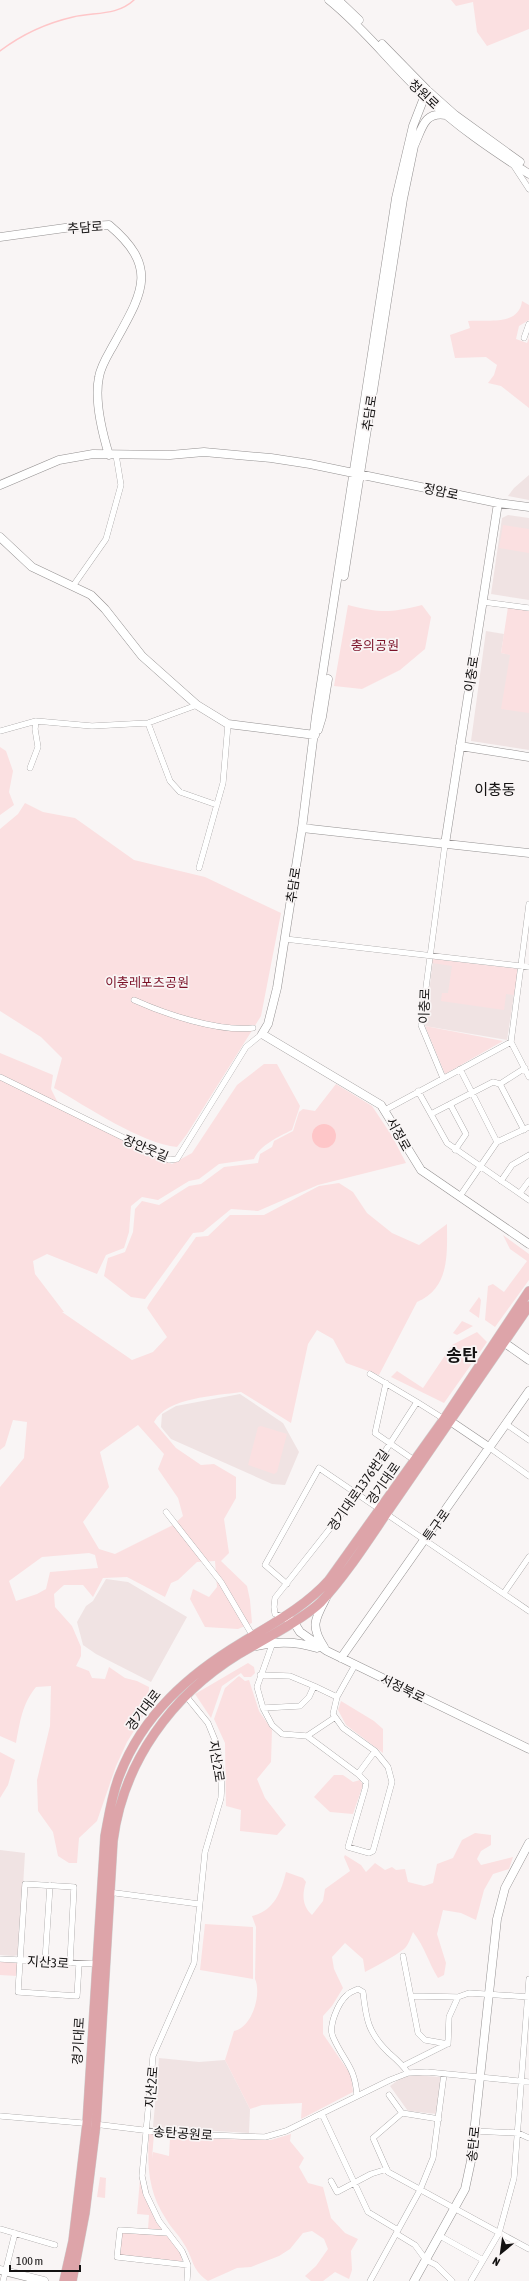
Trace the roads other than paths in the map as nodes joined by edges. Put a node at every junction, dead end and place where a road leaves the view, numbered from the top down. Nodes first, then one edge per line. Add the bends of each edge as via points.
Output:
1 (329, 0) edge
2 (338, 0) edge
3 (413, 84) junction
4 (428, 95) junction
5 (417, 115) junction
6 (447, 115) junction
7 (413, 148) junction
8 (510, 155) junction
9 (513, 164) junction
10 (529, 169) edge
11 (529, 174) edge
12 (529, 189) edge
13 (0, 237) edge
14 (529, 324) edge
15 (524, 338) dead end
16 (112, 455) junction
17 (357, 473) junction
18 (0, 485) edge
19 (498, 503) junction
20 (529, 507) edge
21 (0, 537) edge
22 (73, 586) junction
23 (483, 602) junction
24 (529, 608) edge
25 (197, 705) junction
26 (36, 721) junction
27 (148, 723) junction
28 (228, 724) junction
29 (0, 731) edge
30 (315, 735) junction
31 (460, 746) junction
32 (529, 757) edge
33 (30, 768) dead end
34 (217, 805) junction
35 (302, 828) junction
36 (445, 844) junction
37 (529, 853) edge
38 (199, 868) dead end
39 (529, 904) edge
40 (285, 939) junction
41 (429, 955) junction
42 (521, 966) junction
43 (529, 967) edge
44 (134, 1000) dead end
45 (253, 1028) dead end
46 (262, 1034) junction
47 (511, 1042) junction
48 (525, 1068) junction
49 (460, 1069) junction
50 (0, 1076) edge
51 (529, 1077) edge
52 (443, 1078) junction
53 (500, 1084) junction
54 (418, 1091) junction
55 (473, 1093) junction
56 (450, 1104) junction
57 (385, 1110) junction
58 (431, 1114) junction
59 (527, 1128) edge
60 (497, 1142) junction
61 (455, 1150) junction
62 (529, 1155) edge
63 (480, 1167) junction
64 (529, 1180) edge
65 (501, 1181) junction
66 (520, 1193) junction
67 (460, 1196) junction
68 (529, 1200) edge
69 (529, 1243) edge
70 (529, 1291) edge
71 (529, 1306) edge
72 (501, 1340) junction
73 (529, 1360) edge
74 (370, 1374) dead end
75 (386, 1383) junction
76 (529, 1391) edge
77 (417, 1402) junction
78 (526, 1402) edge
79 (447, 1420) junction
80 (506, 1424) junction
81 (529, 1440) edge
82 (390, 1444) junction
83 (490, 1448) junction
84 (414, 1460) junction
85 (529, 1476) edge
86 (358, 1493) junction
87 (384, 1511) junction
88 (166, 1512) dead end
89 (426, 1539) junction
90 (529, 1557) edge
91 (287, 1584) junction
92 (327, 1594) junction
93 (504, 1594) junction
94 (529, 1611) edge
95 (284, 1617) junction
96 (293, 1621) junction
97 (253, 1642) junction
98 (273, 1642) junction
99 (327, 1651) junction
100 (341, 1658) junction
101 (355, 1665) junction
102 (260, 1675) junction
103 (314, 1686) junction
104 (186, 1696) junction
105 (337, 1697) junction
106 (263, 1708) junction
107 (334, 1718) junction
108 (307, 1736) junction
109 (529, 1749) edge
110 (374, 1751) junction
111 (358, 1774) junction
112 (529, 1843) edge
113 (525, 1858) edge
114 (50, 1885) junction
115 (105, 1892) junction
116 (199, 1904) junction
117 (403, 1956) dead end
118 (0, 1959) edge
119 (20, 1960) junction
120 (45, 1962) junction
121 (70, 1963) junction
122 (79, 1964) junction
123 (96, 1964) junction
124 (529, 1979) edge
125 (488, 1993) junction
126 (412, 1996) junction
127 (458, 1997) junction
128 (528, 1997) edge
129 (526, 2040) edge
130 (448, 2044) junction
131 (403, 2066) junction
132 (408, 2073) junction
133 (444, 2074) junction
134 (481, 2078) junction
135 (520, 2081) junction
136 (529, 2082) edge
137 (389, 2095) dead end
138 (357, 2096) junction
139 (322, 2114) junction
140 (402, 2114) junction
141 (0, 2116) edge
142 (439, 2119) junction
143 (91, 2124) junction
144 (147, 2131) junction
145 (474, 2131) junction
146 (518, 2133) junction
147 (529, 2138) edge
148 (387, 2170) junction
149 (331, 2181) dead end
150 (353, 2183) junction
151 (420, 2190) junction
152 (455, 2208) junction
153 (0, 2229) edge
154 (398, 2232) junction
155 (15, 2233) junction
156 (168, 2233) junction
157 (499, 2233) junction
158 (440, 2236) junction
159 (56, 2244) dead end
160 (529, 2249) edge
161 (426, 2260) junction
162 (483, 2260) junction
163 (188, 2265) junction
164 (3, 2271) edge
165 (3, 2281) edge
166 (44, 2281) edge
167 (64, 2281) edge
168 (72, 2281) edge
169 (187, 2281) edge
170 (370, 2281) edge
171 (414, 2281) edge
172 (452, 2281) edge
173 (471, 2281) edge

1 - 3 street, 청원로 via 356,24
2 - 4 street, 청원로
3 - 4 street, 청원로
3 - 5 street via 420,101
4 - 5 street, 추담로
4 - 6 street, 청원로
4 - 7 street, 추담로
4 - 8 street, 청원로
5 - 17 street, 추담로 via 396,198
6 - 7 street via 434,114 428,118
6 - 9 street, 청원로 via 470,135
7 - 17 street, 추담로
8 - 9 street
8 - 10 street, 청원로
9 - 11 street, 청원로
9 - 12 street
13 - 16 street, 추담로 via 72,227 109,225 126,239 137,256 143,273 139,291 126,323 105,360 97,391
14 - 15 street
16 - 17 street via 211,453 271,458
16 - 18 street via 93,454 59,460
16 - 22 street via 121,485 106,538
17 - 19 street, 정암로
17 - 30 street, 추담로 via 316,716
19 - 20 street, 정암로
19 - 23 street, 이충로
21 - 22 street via 32,567
22 - 25 street via 99,602 142,656
23 - 24 street
23 - 31 street, 이충로
25 - 27 street
25 - 28 street
26 - 27 street via 92,726
26 - 29 street
26 - 33 street via 38,747
27 - 34 street via 170,781 180,792
28 - 30 street
28 - 34 street via 224,783
30 - 35 street, 추담로
31 - 32 street
31 - 36 street, 이충로
34 - 38 street
35 - 36 street
35 - 40 street, 추담로
36 - 37 street
36 - 41 street, 이충로
39 - 42 street
40 - 41 street
40 - 46 street, 추담로 via 277,988 268,1024
41 - 42 street
41 - 52 street, 이충로 via 421,1025
42 - 43 street
42 - 47 street
44 - 45 street via 162,1013 196,1021 242,1030
46 - 50 street, 장안웃길 via 246,1047 177,1159 169,1160
46 - 57 street, 서정로 via 381,1105
47 - 48 street
47 - 49 street
48 - 51 street
48 - 53 street
49 - 52 street
49 - 55 street
52 - 54 street
53 - 55 street via 492,1082
53 - 59 street
54 - 57 street
54 - 58 street
55 - 56 street
55 - 60 street
56 - 58 street
56 - 61 street via 466,1134
57 - 67 street, 서정로 via 421,1170
58 - 61 street via 447,1143
59 - 60 street
60 - 63 street
61 - 63 street
62 - 65 street via 512,1165
63 - 65 street
63 - 67 street
64 - 66 street
65 - 66 street
66 - 68 street
67 - 69 street, 서정로
70 - 72 main road, 경기대로
71 - 72 main road, 경기대로
72 - 73 street
72 - 79 main road, 경기대로
74 - 75 street
75 - 77 street
75 - 82 street via 375,1433
76 - 78 street, 특구로
77 - 79 street
77 - 82 street, 경기대로1376번길
78 - 80 street, 특구로
79 - 83 street
79 - 84 main road, 경기대로
79 - 87 main road, 경기대로
80 - 81 street
80 - 83 street, 특구로
82 - 84 street
82 - 86 street, 경기대로1376번길
83 - 85 street
83 - 89 street, 특구로
84 - 87 main road, 경기대로
86 - 87 street
86 - 91 street, 경기대로1376번길
86 - 91 street via 319,1468 265,1565
87 - 89 street
87 - 92 main road, 경기대로
87 - 95 main road, 경기대로 via 321,1590
88 - 97 street via 221,1582
89 - 93 street
89 - 100 street, 특구로
90 - 93 street
91 - 95 street, 경기대로1376번길 via 275,1598 274,1608 275,1614
92 - 96 main road, 경기대로 via 310,1611
92 - 99 street via 315,1625 316,1636
93 - 94 street
95 - 96 street, 서정북로
95 - 97 main road, 경기대로
96 - 97 main road, 경기대로
96 - 99 street, 서정북로 via 300,1632
97 - 98 street
97 - 104 main road, 경기대로
97 - 115 main road, 경기대로 via 226,1652 186,1681 161,1707 138,1737 119,1775 111,1800 105,1836
98 - 99 street via 301,1642
98 - 102 street
99 - 100 street, 서정북로
100 - 101 street, 서정북로
101 - 105 street
101 - 109 street, 서정북로
102 - 103 street via 290,1676
102 - 106 street via 257,1687
103 - 105 street
103 - 106 street via 309,1697 300,1706
104 - 115 main road, 경기대로 via 152,1736 127,1784 115,1828
104 - 116 street, 지산2로 via 208,1723 217,1745 222,1778 221,1798 205,1852
105 - 107 street
106 - 108 street via 272,1725 282,1734
107 - 108 street
107 - 110 street
108 - 111 street
110 - 111 street
110 - 111 street via 388,1767 392,1782 373,1851 369,1853 348,1847 366,1782
112 - 113 street, 송탄로
113 - 125 street, 송탄로 via 505,1888 497,1919
114 - 119 street via 25,1884
114 - 120 street
114 - 121 street via 74,1887
115 - 116 street
115 - 123 main road, 경기대로
115 - 143 main road, 경기대로
116 - 144 street, 지산2로 via 194,1963 154,2056
117 - 126 street
118 - 119 street, 지산3로
119 - 120 street, 지산3로
119 - 122 street via 18,1992 77,1996
120 - 121 street, 지산3로
121 - 122 street, 지산3로
122 - 123 street, 지산3로
123 - 143 main road, 경기대로
124 - 128 street
125 - 127 street via 469,1993
125 - 128 street
125 - 134 street, 송탄로
126 - 127 street
126 - 130 street via 418,2033 425,2040
127 - 130 street via 449,2017
128 - 129 street
129 - 135 street
130 - 131 street
131 - 132 street
131 - 138 street via 378,2042 366,2018 363,1992 358,1989 347,1994 341,2002 332,2029 333,2037 354,2073
132 - 133 street, 송탄공원로
132 - 138 street, 송탄공원로
133 - 134 street, 송탄공원로
133 - 142 street
134 - 135 street, 송탄공원로
134 - 145 street, 송탄로
135 - 136 street, 송탄공원로
135 - 146 street
137 - 140 street
138 - 139 street, 송탄공원로
139 - 144 street, 송탄공원로 via 273,2136 208,2136
139 - 150 street
140 - 142 street
140 - 148 street via 373,2138
141 - 143 street, 송탄공원로
142 - 151 street via 433,2158
143 - 144 street, 송탄공원로
143 - 167 main road, 경기대로 via 73,2242
143 - 168 main road, 경기대로 via 85,2214
144 - 156 street, 지산2로 via 142,2176 146,2194
145 - 146 street
145 - 152 street, 송탄로 via 466,2189
146 - 147 street
146 - 157 street via 514,2178
148 - 150 street
148 - 151 street
149 - 150 street via 337,2192
150 - 154 street via 368,2212
151 - 152 street
151 - 154 street
152 - 157 street
152 - 158 street, 송탄로
153 - 155 street
154 - 161 street via 415,2245
154 - 170 street
155 - 159 street
155 - 164 street
156 - 163 street, 지산2로 via 182,2251
156 - 163 street via 120,2230 117,2256
157 - 160 street
157 - 162 street
158 - 161 street, 송탄로
158 - 162 street
161 - 171 street, 송탄로
161 - 172 street via 436,2265
162 - 173 street
163 - 169 street
164 - 165 street
164 - 166 street

